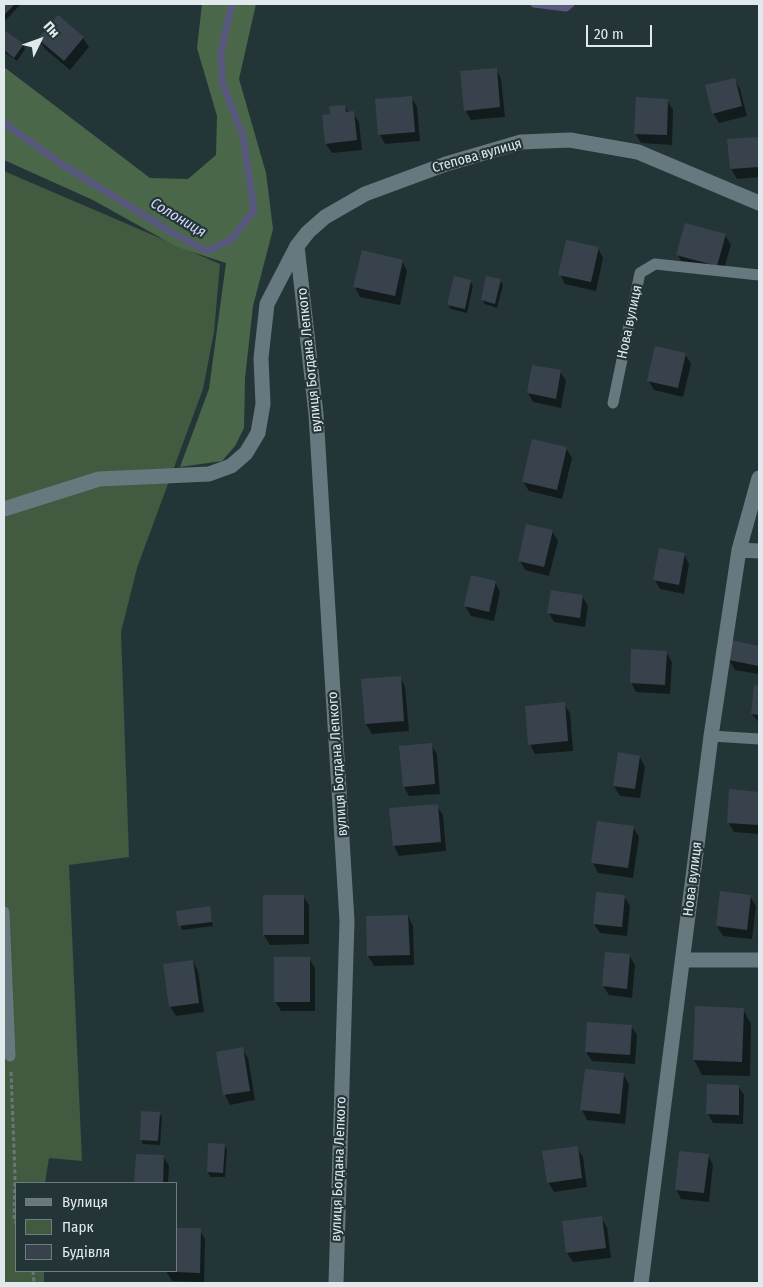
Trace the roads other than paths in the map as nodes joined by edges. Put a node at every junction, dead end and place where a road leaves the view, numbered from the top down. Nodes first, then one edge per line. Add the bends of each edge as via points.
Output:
1 (759, 203) edge
2 (297, 246) junction
3 (759, 275) edge
4 (613, 403) dead end
5 (759, 478) edge
6 (4, 509) edge
7 (739, 550) junction
8 (759, 551) edge
9 (710, 736) junction
10 (759, 739) edge
11 (4, 912) edge
12 (683, 960) junction
13 (759, 960) edge
14 (10, 1056) road end
15 (336, 1283) edge
16 (641, 1283) edge

1 - 2 street, Степова вулиця via 638,152 570,140 521,142 446,164 365,194 326,217
2 - 6 street, Степова вулиця via 267,304 261,358 263,404 258,433 246,453 231,466 209,474 100,479
2 - 15 street, вулиця Богдана Лепкого via 316,414 347,921
3 - 4 lane, Нова вулиця via 655,264 640,273
5 - 7 street, Нова вулиця
7 - 8 street
7 - 9 street, Нова вулиця
9 - 10 lane
9 - 12 street, Нова вулиця
11 - 14 lane
12 - 13 street
12 - 16 street, Нова вулиця

